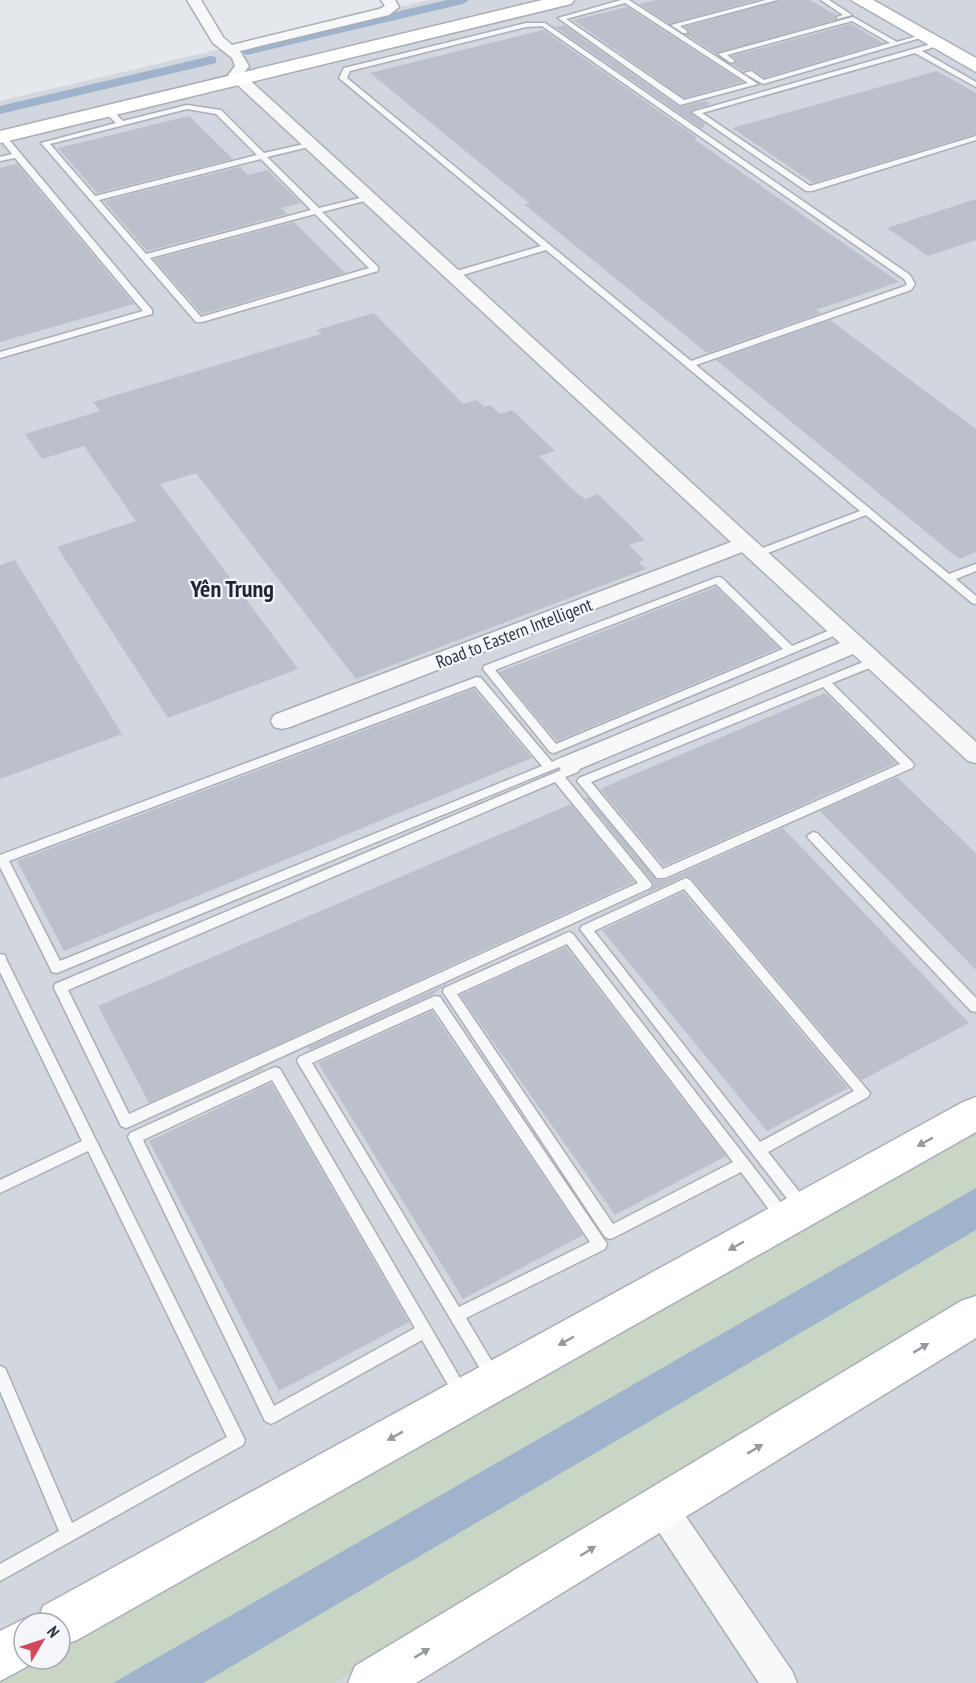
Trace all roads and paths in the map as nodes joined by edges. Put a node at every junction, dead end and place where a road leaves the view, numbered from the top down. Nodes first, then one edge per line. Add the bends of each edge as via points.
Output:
1 (194, 0) edge
2 (388, 0) edge
3 (543, 0) edge
4 (565, 0) edge
5 (636, 0) edge
6 (745, 0) edge
7 (774, 0) edge
8 (824, 0) edge
9 (860, 0) edge
10 (625, 1) edge
11 (896, 44) junction
12 (926, 44) junction
13 (232, 49) junction
14 (976, 66) edge
15 (237, 77) junction
16 (976, 85) edge
17 (114, 118) junction
18 (1, 135) edge
19 (976, 138) edge
20 (310, 144) junction
21 (17, 155) junction
22 (262, 156) junction
23 (0, 159) edge
24 (369, 197) junction
25 (93, 199) junction
26 (317, 211) junction
27 (547, 247) junction
28 (144, 257) junction
29 (453, 274) junction
30 (0, 355) edge
31 (692, 364) junction
32 (866, 512) junction
33 (751, 549) junction
34 (976, 567) edge
35 (948, 578) junction
36 (976, 601) edge
37 (839, 630) junction
38 (855, 645) junction
39 (790, 650) junction
40 (873, 662) junction
41 (825, 682) junction
42 (282, 721) dead end
43 (976, 755) edge
44 (559, 769) junction
45 (813, 836) dead end
46 (0, 959) edge
47 (976, 1007) edge
48 (976, 1113) edge
49 (91, 1143) junction
50 (758, 1150) junction
51 (743, 1164) junction
52 (0, 1187) edge
53 (794, 1214) junction
54 (976, 1315) edge
55 (456, 1316) junction
56 (424, 1330) junction
57 (0, 1372) edge
58 (479, 1390) junction
59 (660, 1506) junction
60 (69, 1534) junction
61 (0, 1573) edge
62 (72, 1616) edge
63 (372, 1683) edge
64 (780, 1683) edge

1 - 13 street via 218,40
2 - 13 street via 392,7 384,12
3 - 15 street
4 - 15 street
5 - 6 lane via 668,20
7 - 8 lane via 674,26 715,51 849,15
9 - 12 street
10 - 10 lane via 715,58 754,84 683,103 561,18
11 - 11 lane via 763,82 721,54 853,19
11 - 12 lane
12 - 14 street
12 - 16 lane
12 - 19 lane via 696,112 809,189
13 - 15 street via 242,66
15 - 17 street
15 - 18 street
15 - 20 street
17 - 18 street
17 - 22 lane via 186,107 218,112
17 - 25 lane via 45,143
18 - 21 lane
20 - 22 lane
20 - 24 street
21 - 23 lane
21 - 30 lane via 149,312
22 - 25 lane
22 - 26 lane
24 - 26 lane
24 - 29 street
25 - 28 lane
26 - 28 lane
26 - 28 lane via 375,270 199,320
27 - 29 lane
27 - 31 lane
27 - 31 lane via 343,78 347,70 543,24 911,284
29 - 33 street
31 - 32 lane
32 - 33 lane
32 - 35 lane
33 - 37 street
33 - 42 street, Road to Eastern Intelligent
34 - 35 lane
35 - 36 lane
37 - 38 street
37 - 39 lane
38 - 40 street
38 - 44 street
39 - 39 lane via 554,749 488,669 718,580
40 - 41 lane
40 - 43 street
41 - 41 lane via 638,759 583,781 661,875 908,765
44 - 44 lane via 57,968 2,859 477,681
44 - 44 lane via 60,988 126,1122 646,885
45 - 47 lane
46 - 49 lane
48 -> 53 street
49 - 52 lane
49 - 60 lane via 237,1440
50 - 50 lane via 736,1122 586,929 686,883 863,1094
50 - 53 lane
51 - 51 lane via 569,937 449,992 610,1232
51 - 53 lane
53 -> 58 street
59 -> 54 street
55 - 55 lane via 304,1060 435,1001 600,1244
55 - 58 lane
56 - 56 lane via 275,1073 135,1137 271,1416
56 - 58 lane
57 - 60 lane
58 -> 62 street
63 -> 59 street
59 - 64 street
60 - 61 lane

